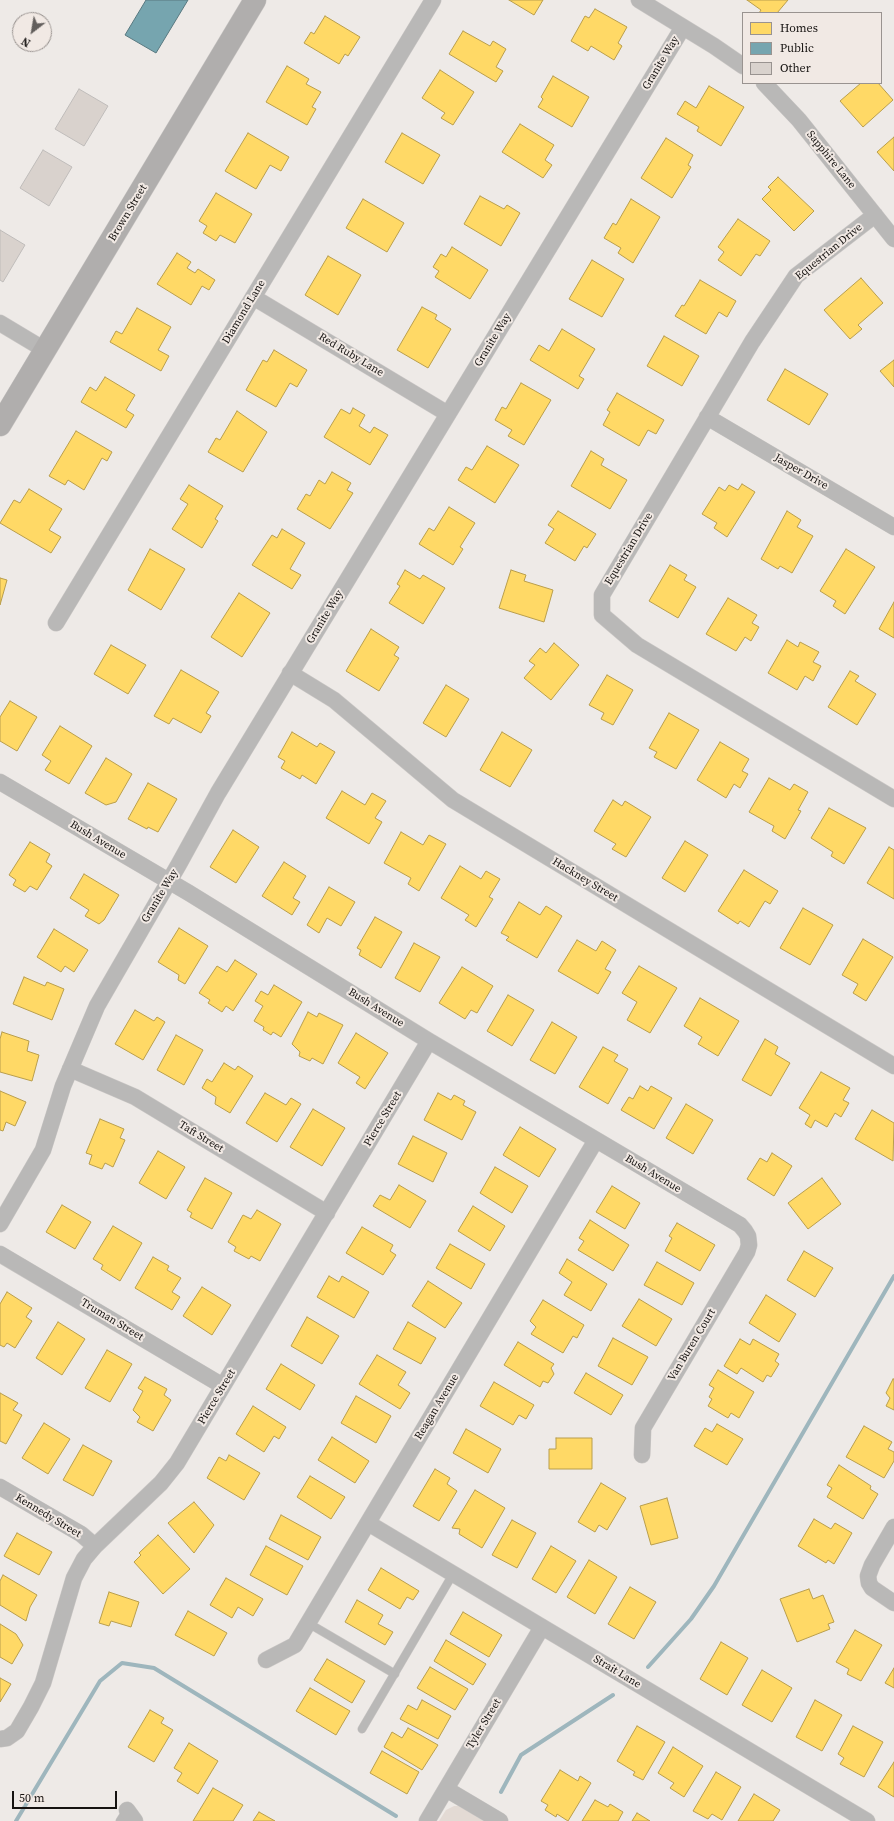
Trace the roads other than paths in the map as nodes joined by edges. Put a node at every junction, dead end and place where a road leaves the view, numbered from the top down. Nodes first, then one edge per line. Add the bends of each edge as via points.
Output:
1 (255, 0) edge
2 (433, 0) edge
3 (639, 0) edge
4 (683, 27) junction
5 (742, 65) edge
6 (765, 84) edge
7 (875, 216) junction
8 (894, 239) edge
9 (254, 297) junction
10 (0, 322) edge
11 (45, 350) junction
12 (448, 414) junction
13 (707, 417) junction
14 (0, 425) edge
15 (894, 526) edge
16 (56, 623) dead end
17 (290, 673) junction
18 (0, 782) edge
19 (894, 799) edge
20 (169, 881) junction
21 (429, 1041) junction
22 (894, 1066) edge
23 (70, 1069) junction
24 (596, 1140) junction
25 (326, 1213) junction
26 (0, 1224) edge
27 (748, 1236) joint
28 (0, 1254) edge
29 (224, 1386) junction
30 (642, 1455) dead end
31 (0, 1487) edge
32 (368, 1523) junction
33 (894, 1527) edge
34 (95, 1546) junction
35 (453, 1574) junction
36 (894, 1603) edge
37 (308, 1623) junction
38 (542, 1627) junction
39 (266, 1660) dead end
40 (395, 1674) junction
41 (362, 1729) dead end
42 (0, 1739) edge
43 (446, 1789) junction
44 (427, 1821) edge
45 (500, 1821) edge
46 (867, 1821) edge

1 - 11 main road, Brown Street
2 - 9 street, Diamond Lane
3 - 4 street
4 - 5 street
4 - 12 street, Granite Way
6 - 7 street, Sapphire Lane via 799,120
7 - 8 street, Sapphire Lane
7 - 13 street, Equestrian Drive via 796,276
9 - 12 street, Red Ruby Lane
9 - 16 street, Diamond Lane
10 - 11 street
11 - 14 main road, Brown Street
12 - 17 street, Granite Way
13 - 15 street, Jasper Drive
13 - 19 street, Equestrian Drive via 602,595 602,615 637,645
17 - 20 street, Granite Way
17 - 22 street, Hackney Street via 334,700 453,800
18 - 20 street, Bush Avenue
20 - 21 street, Bush Avenue
20 - 23 street, Granite Way via 97,1006
21 - 24 street, Bush Avenue
21 - 25 street, Pierce Street
23 - 25 street, Taft Street via 135,1097
23 - 26 street, Granite Way via 43,1150
24 - 27 street, Bush Avenue via 740,1225
24 - 32 street, Reagan Avenue
25 - 29 street, Pierce Street
27 - 30 street, Van Buren Court via 747,1252 643,1428
28 - 29 street, Truman Street
29 - 34 street, Pierce Street via 177,1463 161,1483
31 - 34 street, Kennedy Street via 81,1534
32 - 35 street, Strait Lane
32 - 37 street, Reagan Avenue
33 - 36 street via 869,1570 869,1583 876,1592
34 - 42 street, Pierce Street via 84,1559 74,1578 43,1683 16,1731 7,1738
35 - 38 street, Strait Lane
35 - 40 lane
37 - 39 street, Reagan Avenue via 295,1645
37 - 40 lane
38 - 43 street, Tyler Street
38 - 46 street, Strait Lane
40 - 41 lane
43 - 44 street, Tyler Street
43 - 45 street

